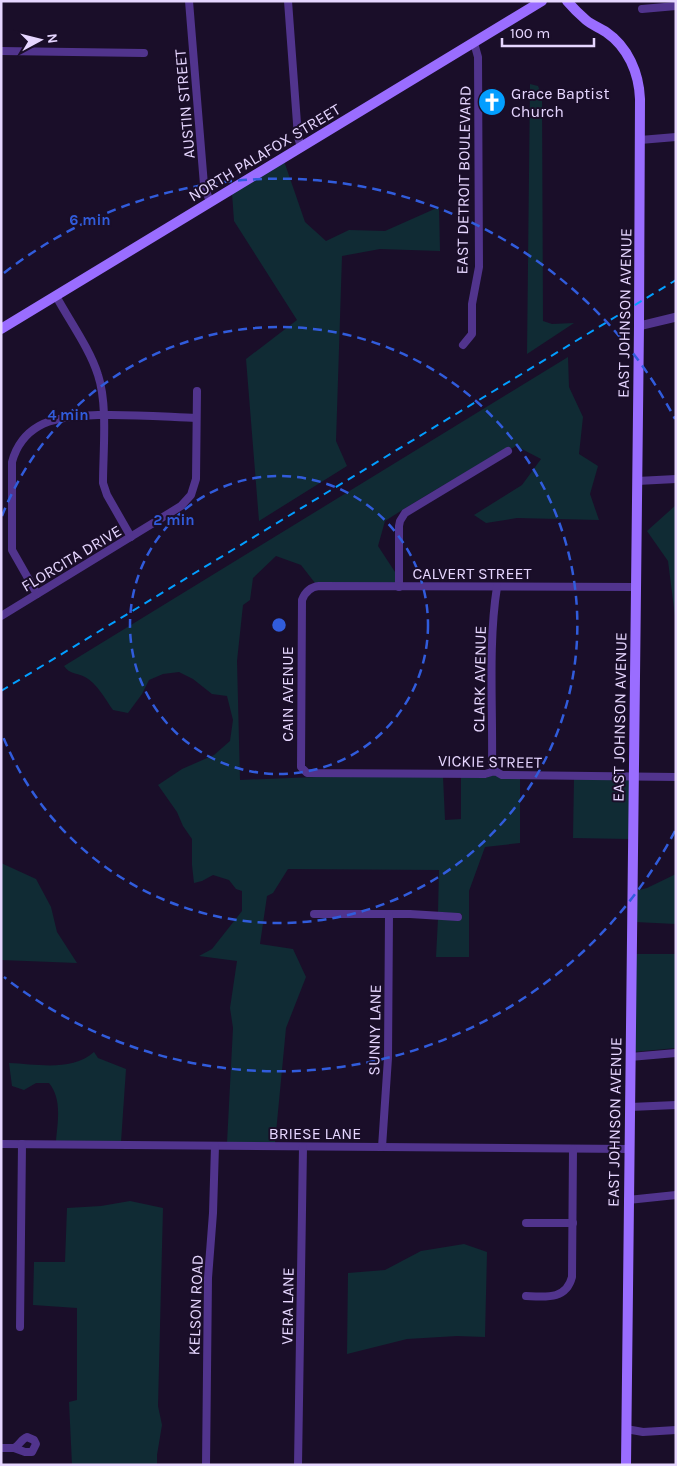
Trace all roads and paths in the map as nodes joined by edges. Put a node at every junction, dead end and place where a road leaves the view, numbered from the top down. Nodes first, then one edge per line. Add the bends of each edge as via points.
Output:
1 (190, 1) edge
2 (288, 1) edge
3 (542, 1) edge
4 (567, 1) edge
5 (676, 6) edge
6 (642, 9) dead end
7 (474, 43) junction
8 (1, 51) edge
9 (144, 53) dead end
10 (676, 137) edge
11 (640, 140) junction
12 (302, 147) junction
13 (210, 202) junction
14 (56, 296) junction
15 (676, 317) edge
16 (639, 326) junction
17 (1, 329) edge
18 (463, 345) dead end
19 (197, 391) dead end
20 (103, 416) junction
21 (196, 418) junction
22 (508, 451) dead end
23 (676, 478) edge
24 (637, 480) junction
25 (132, 537) junction
26 (399, 587) junction
27 (497, 587) junction
28 (635, 587) junction
29 (310, 589) joint
30 (37, 594) junction
31 (1, 616) edge
32 (495, 771) junction
33 (304, 772) joint
34 (633, 776) junction
35 (676, 777) edge
36 (314, 914) dead end
37 (389, 914) junction
38 (458, 917) dead end
39 (676, 1053) edge
40 (630, 1057) junction
41 (676, 1104) edge
42 (630, 1107) junction
43 (1, 1144) edge
44 (22, 1144) junction
45 (215, 1146) junction
46 (303, 1147) junction
47 (382, 1147) junction
48 (573, 1149) junction
49 (629, 1149) junction
50 (676, 1195) edge
51 (628, 1200) junction
52 (526, 1223) dead end
53 (573, 1223) junction
54 (526, 1296) dead end
55 (20, 1327) dead end
56 (626, 1429) junction
57 (676, 1430) edge
58 (1, 1448) edge
59 (14, 1448) dead end
60 (206, 1465) edge
61 (298, 1465) edge
62 (626, 1465) edge

1 - 13 street, AUSTIN STREET via 204,185
2 - 12 street via 298,136
3 - 7 main road, NORTH PALAFOX STREET
4 - 11 main road, EAST JOHNSON AVENUE via 588,22 618,42 631,61 640,86
5 - 6 street
7 - 12 main road, NORTH PALAFOX STREET
7 - 18 street, EAST DETROIT BOULEVARD via 478,56 479,267 472,304 472,334
8 - 9 street
10 - 11 street
11 - 16 main road, EAST JOHNSON AVENUE
12 - 13 main road, NORTH PALAFOX STREET
13 - 14 main road, NORTH PALAFOX STREET
14 - 17 main road, NORTH PALAFOX STREET
14 - 20 street via 94,363 102,390
15 - 16 street
16 - 24 main road, EAST JOHNSON AVENUE
19 - 21 street, FLORCITA DRIVE
20 - 21 street
20 - 25 street via 102,483
20 - 30 street via 48,422 32,431 14,453 11,471 12,550
21 - 25 street, FLORCITA DRIVE via 196,479 191,494 181,506
22 - 26 street via 405,513 399,526
23 - 24 street
24 - 28 main road, EAST JOHNSON AVENUE
25 - 30 street, FLORCITA DRIVE
26 - 27 street, CALVERT STREET
26 - 29 street, CALVERT STREET via 319,586
27 - 28 street, CALVERT STREET
27 - 32 street, CLARK AVENUE via 493,664 492,765
28 - 34 main road, EAST JOHNSON AVENUE
29 - 33 street, CAIN AVENUE via 302,600 301,620 301,767
30 - 31 street, FLORCITA DRIVE
32 - 33 street, VICKIE STREET via 485,774
32 - 34 street, VICKIE STREET via 502,775
34 - 35 street, VICKIE STREET
34 - 40 main road, EAST JOHNSON AVENUE
36 - 37 street
37 - 38 street
37 - 47 street, SUNNY LANE via 388,1058
39 - 40 street
40 - 42 main road, EAST JOHNSON AVENUE
41 - 42 street
42 - 49 main road, EAST JOHNSON AVENUE
43 - 44 street, BRIESE LANE
44 - 45 street, BRIESE LANE
44 - 55 street
45 - 46 street, BRIESE LANE
45 - 60 street, KELSON ROAD via 208,1278
46 - 47 street, BRIESE LANE
46 - 61 street, VERA LANE
47 - 48 street, BRIESE LANE
48 - 49 street, BRIESE LANE
48 - 53 street
49 - 51 main road, EAST JOHNSON AVENUE
50 - 51 street
51 - 56 main road, EAST JOHNSON AVENUE
52 - 53 street
53 - 54 street via 572,1277 568,1288 552,1297
56 - 57 street via 643,1432
56 - 62 main road, EAST JOHNSON AVENUE
58 - 59 street

